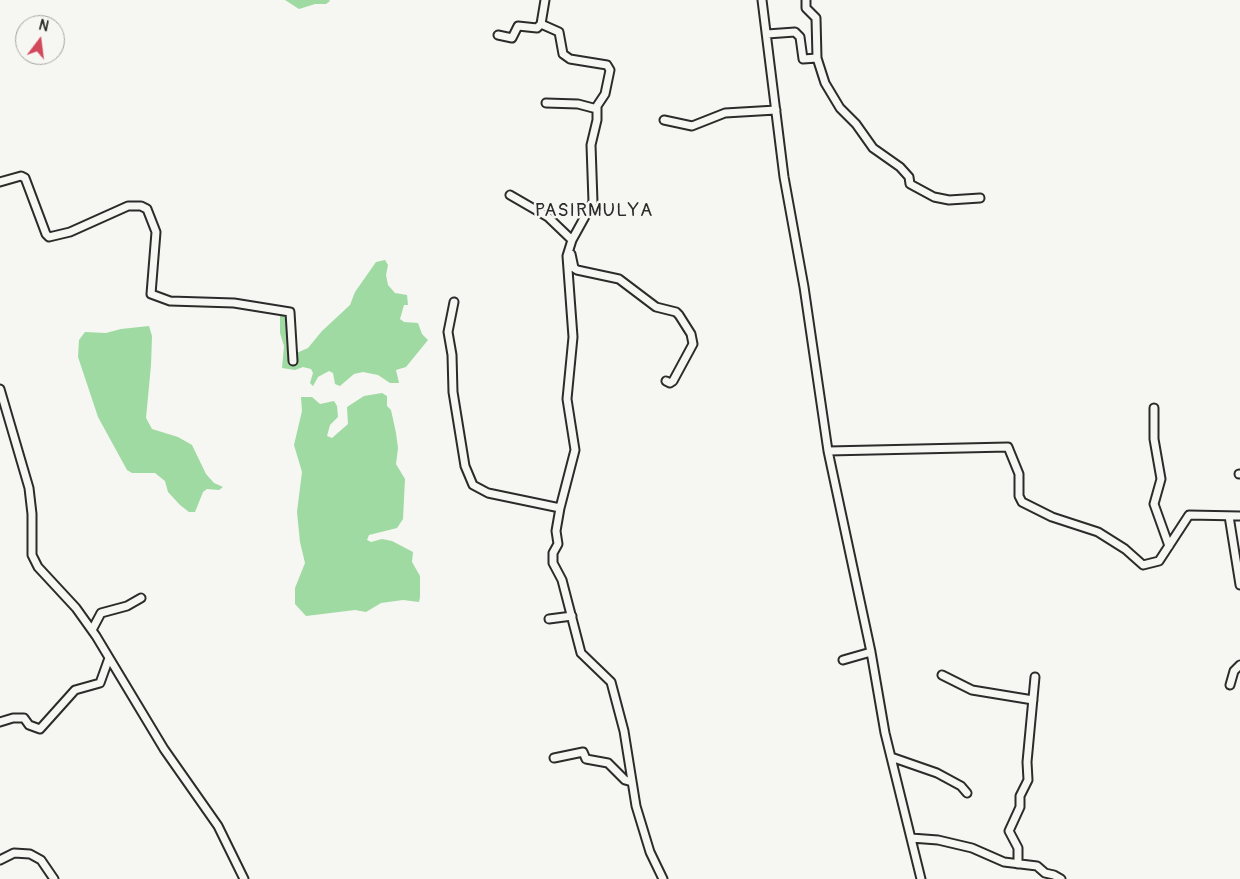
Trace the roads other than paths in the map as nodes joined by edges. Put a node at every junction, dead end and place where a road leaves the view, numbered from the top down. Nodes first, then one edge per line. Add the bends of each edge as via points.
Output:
1 (545, 0) edge
2 (762, 0) edge
3 (806, 0) edge
4 (541, 24) junction
5 (767, 34) junction
6 (498, 35) dead end
7 (817, 58) junction
8 (546, 103) dead end
9 (598, 109) junction
10 (776, 110) junction
11 (664, 120) dead end
12 (0, 182) edge
13 (510, 195) dead end
14 (980, 198) dead end
15 (571, 243) junction
16 (454, 302) dead end
17 (293, 361) dead end
18 (666, 381) dead end
19 (0, 389) edge
20 (1154, 408) dead end
21 (828, 451) junction
22 (560, 508) junction
23 (1229, 516) junction
24 (1240, 516) edge
25 (1169, 546) junction
26 (1240, 585) edge
27 (141, 598) dead end
28 (572, 616) junction
29 (549, 619) dead end
30 (92, 630) junction
31 (871, 652) junction
32 (109, 658) junction
33 (843, 660) dead end
34 (1240, 665) edge
35 (942, 675) dead end
36 (1035, 677) dead end
37 (1230, 684) dead end
38 (1033, 700) junction
39 (0, 722) edge
40 (891, 757) junction
41 (554, 758) dead end
42 (632, 782) junction
43 (966, 793) dead end
44 (911, 838) junction
45 (0, 860) edge
46 (1018, 864) junction
47 (54, 879) edge
48 (244, 879) edge
49 (663, 879) edge
50 (920, 879) edge
51 (1060, 879) edge

1 - 4 street
2 - 5 street
3 - 7 street via 806,8 816,18
4 - 6 street via 535,28 518,26 512,38
4 - 9 street via 559,32 561,50 566,58 610,66 608,85
5 - 7 street via 795,32 800,37 803,59
5 - 10 street
7 - 14 street via 825,83 840,108 873,148 906,173 910,184 940,200
8 - 9 street via 578,104
9 - 15 street via 590,159 593,202
10 - 11 street via 725,113 692,126
10 - 21 street
12 - 17 street via 21,176 25,178 49,237 70,232 128,206 147,209 156,232 151,294 170,301 234,303 290,312
13 - 15 street via 548,217
15 - 18 street via 573,265 577,270 619,279 656,307 679,315 691,334 693,344 673,381
15 - 22 street via 567,256 573,337 567,399 575,450
16 - 22 street via 448,332 453,392 465,466 473,485 488,493
19 - 30 street via 28,488 32,555 42,572
20 - 25 street via 1154,439 1161,479 1154,504
21 - 25 street via 1008,447 1019,474 1019,496 1029,506 1098,532 1143,565 1155,564
21 - 31 street
22 - 28 street via 556,531 558,544 552,558
23 - 24 street
23 - 25 street via 1189,515
23 - 26 street
27 - 30 street via 127,606 101,613
28 - 29 street
28 - 42 street via 581,653 611,682 624,731
30 - 32 street
31 - 33 street
31 - 40 street
32 - 39 street via 100,683 75,690 41,728 29,725 24,718
32 - 48 street via 164,748 218,826
34 - 37 street via 1234,671
35 - 38 street via 972,690
36 - 38 street
38 - 46 street via 1028,780 1009,831 1018,848
40 - 43 street via 937,773 961,786
40 - 44 street
41 - 42 street via 583,752 587,760 608,763 625,780
42 - 49 street via 644,833
44 - 46 street via 956,843 1004,862
44 - 50 street
45 - 47 street via 14,853 30,854 41,860
46 - 51 street via 1037,866

